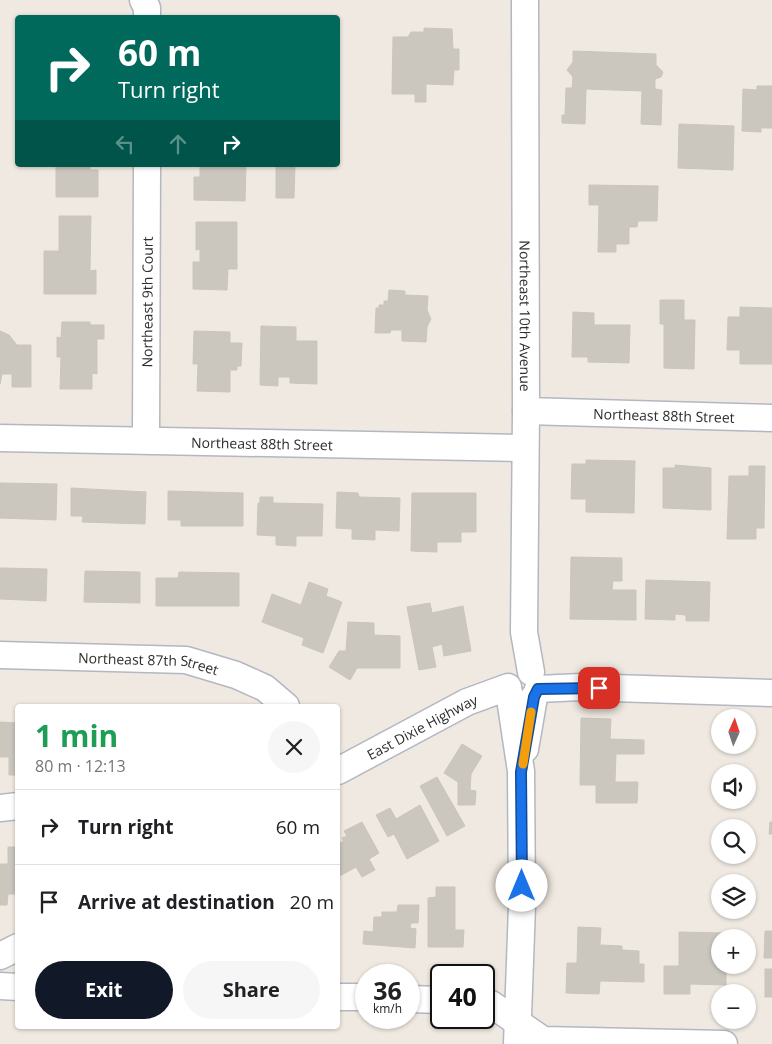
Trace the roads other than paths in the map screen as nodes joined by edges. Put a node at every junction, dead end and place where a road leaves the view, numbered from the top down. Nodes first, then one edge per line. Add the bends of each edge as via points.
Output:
1 (143, 0) edge
2 (525, 0) edge
3 (147, 15) edge
4 (147, 167) edge
5 (526, 411) junction
6 (772, 418) edge
7 (0, 438) edge
8 (146, 440) junction
9 (525, 448) junction
10 (0, 655) edge
11 (522, 685) junction
12 (772, 693) edge
13 (284, 704) edge
14 (340, 770) edge
15 (15, 806) edge
16 (0, 808) edge
17 (15, 948) edge
18 (0, 956) edge
19 (0, 986) edge
20 (15, 987) edge
21 (340, 996) edge
22 (355, 997) edge
23 (495, 1012) edge
24 (517, 1033) edge
25 (724, 1044) edge

1 - 3 street
2 - 5 street, Northeast 10th Avenue
4 - 8 street, Northeast 9th Court
5 - 6 street, Northeast 88th Street
5 - 9 street, Northeast 10th Avenue
7 - 8 street, Northeast 88th Street
8 - 9 street, Northeast 88th Street
9 - 11 street, Northeast 10th Avenue
10 - 13 street, Northeast 87th Street via 186,660 236,675 265,688
11 - 12 street
11 - 14 street, East Dixie Highway via 467,702
11 - 24 street, Northeast 10th Avenue via 522,906
15 - 16 street
17 - 18 street
19 - 20 street
21 - 22 street
23 - 24 street
24 - 25 street via 557,1042

